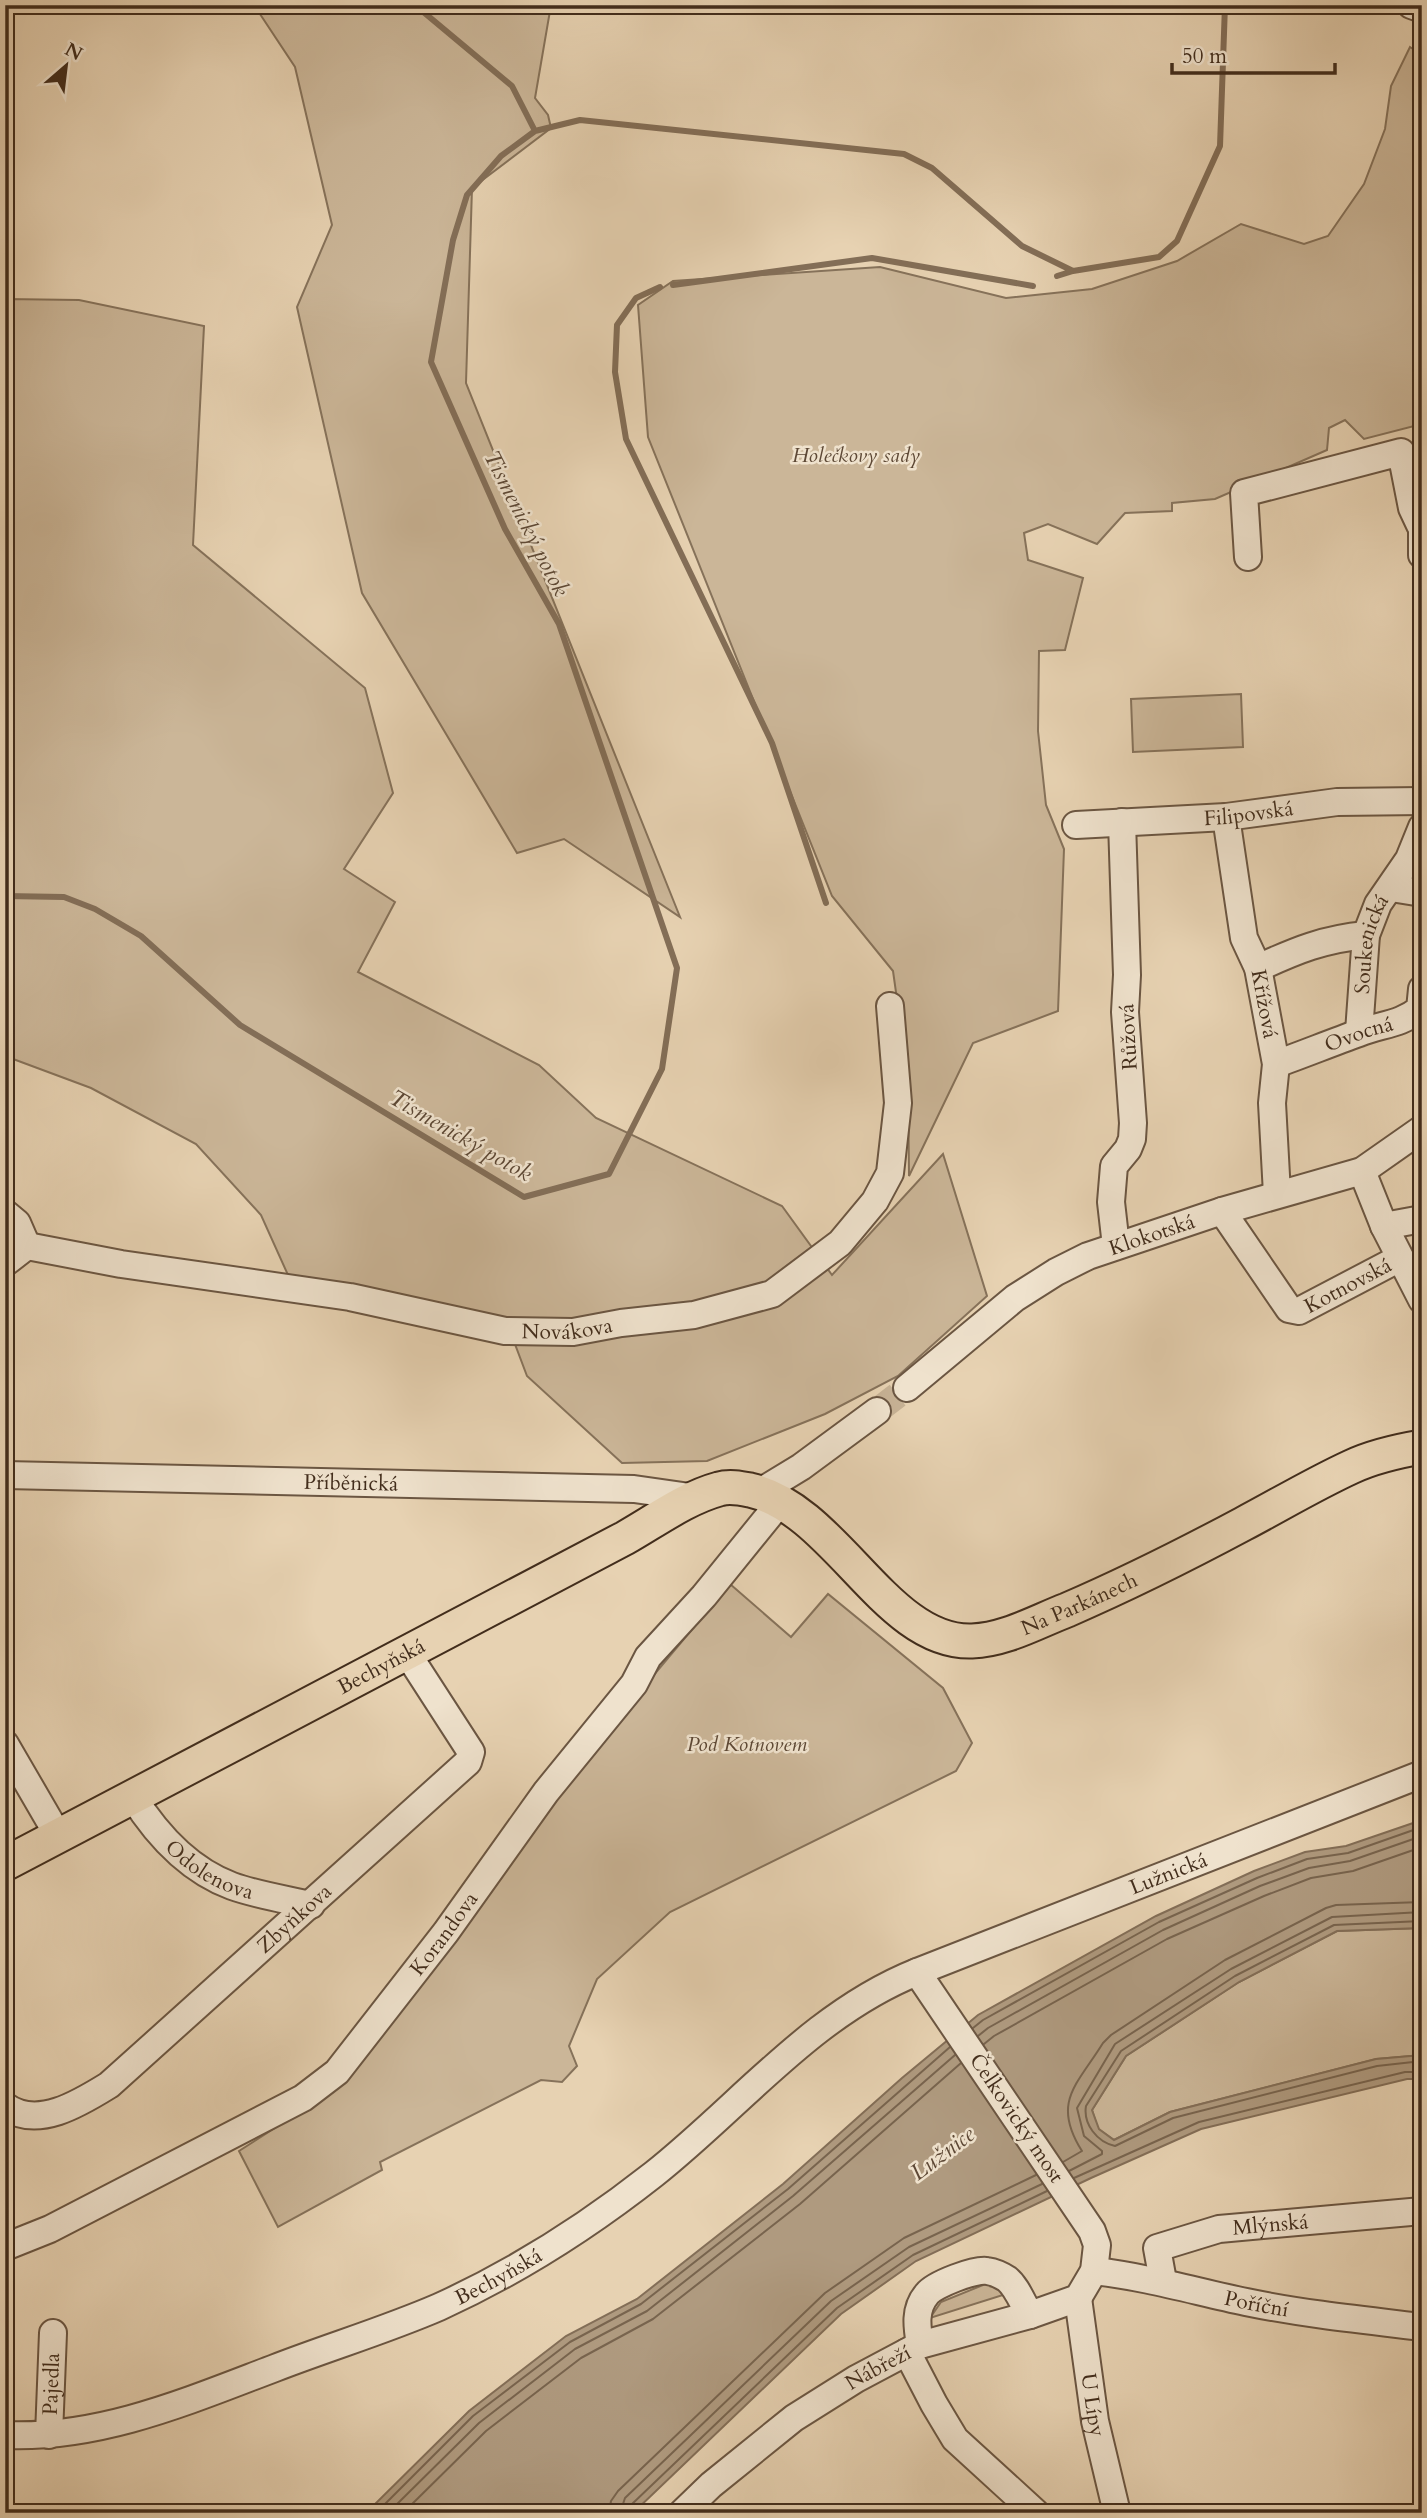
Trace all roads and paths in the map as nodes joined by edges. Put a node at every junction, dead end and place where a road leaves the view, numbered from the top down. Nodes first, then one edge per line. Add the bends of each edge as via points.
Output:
1 (1411, 5) edge
2 (1422, 9) edge
3 (1421, 525) edge
4 (1422, 555) edge
5 (1248, 557) dead end
6 (1422, 801) edge
7 (1226, 817) junction
8 (1122, 822) junction
9 (1076, 825) dead end
10 (1422, 827) edge
11 (1391, 888) junction
12 (1422, 893) edge
13 (1366, 935) junction
14 (1258, 968) junction
15 (1422, 989) edge
16 (890, 1006) dead end
17 (1359, 1032) junction
18 (1276, 1064) junction
19 (1422, 1129) edge
20 (1362, 1171) junction
21 (1277, 1194) junction
22 (1222, 1211) junction
23 (5, 1213) edge
24 (1422, 1219) edge
25 (1384, 1226) junction
26 (27, 1245) junction
27 (1116, 1246) junction
28 (1400, 1258) junction
29 (5, 1263) edge
30 (1422, 1300) edge
31 (906, 1388) tunnel mouth
32 (877, 1411) tunnel mouth
33 (1422, 1447) edge
34 (5, 1475) edge
35 (696, 1497) junction
36 (771, 1497) junction
37 (407, 1653) junction
38 (5, 1744) edge
39 (1422, 1774) edge
40 (134, 1797) junction
41 (59, 1837) junction
42 (5, 1864) edge
43 (311, 1905) junction
44 (917, 1972) junction
45 (5, 2106) edge
46 (1422, 2211) edge
47 (5, 2247) edge
48 (1094, 2271) junction
49 (1163, 2281) junction
50 (1078, 2298) junction
51 (1030, 2315) junction
52 (1422, 2327) edge
53 (53, 2333) dead end
54 (914, 2349) junction
55 (5, 2435) edge
56 (49, 2435) junction
57 (682, 2513) edge
58 (1036, 2513) edge
59 (1117, 2513) edge

1 - 2 street
3 - 4 street
3 - 5 street via 1412,508 1401,452 1244,494
6 - 7 street, Filipovská via 1337,802
7 - 8 street, Filipovská
7 - 14 street, Křížová via 1244,938
8 - 9 street, Filipovská
8 - 27 street, Růžová via 1125,1012 1133,1123 1128,1149 1114,1166 1111,1202
10 - 11 street, Soukenická
11 - 12 street
11 - 13 street, Soukenická via 1378,904
13 - 14 street via 1327,940
13 - 17 street, Soukenická
14 - 18 street, Křížová
15 - 17 street, Ovocná via 1420,1009 1408,1019
16 - 26 street, Novákova via 898,1103 890,1173 875,1201 840,1243 772,1294 694,1315 573,1332 505,1331 350,1297 121,1264
17 - 18 street, Ovocná
18 - 21 street, Křížová via 1272,1103
19 - 20 street, Klokotská
20 - 21 street, Klokotská
20 - 25 street
21 - 22 street, Klokotská
22 - 27 street, Klokotská
22 - 28 street, Kotnovská via 1289,1309 1299,1311
23 - 26 street via 17,1223
24 - 25 street, Kotnovská
25 - 28 street, Kotnovská
26 - 29 street
27 - 31 street, Klokotská via 1055,1272 1015,1298
28 - 30 street, Kotnovská
32 - 36 street via 801,1467
33 - 36 main road, Na Parkánech via 1353,1466 1109,1592 1002,1637 970,1641 932,1634 904,1616 816,1527
34 - 35 street, Příběnická via 634,1489
35 - 36 main road, Bechyňská via 729,1487
35 - 37 main road, Bechyňská
36 - 47 street, Korandova via 704,1596 648,1657 634,1684 546,1792 446,1932 337,2072 303,2098 50,2229
37 - 40 main road, Bechyňská
37 - 43 street, Zbyňkova via 471,1757
38 - 41 street
39 - 44 street, Lužnická
40 - 41 main road, Bechyňská
40 - 43 street, Odolenova via 173,1849 214,1878 258,1894
41 - 42 main road, Bechyňská
43 - 45 street, Zbyňkova via 109,2085 48,2113 28,2116
44 - 48 street, Čelkovický most via 1092,2231 1097,2245
44 - 56 street, Bechyňská via 861,1999 813,2034 655,2173 504,2274 437,2307 208,2393 114,2424
46 - 49 street, Mlýnská via 1204,2232 1157,2248
48 - 49 street, Poříční
48 - 50 street
49 - 52 street, Poříční via 1258,2304
50 - 51 street, Nábřeží
50 - 59 street, U Lípy via 1095,2421
51 - 54 street, Nábřeží
51 - 54 street via 1012,2284 984,2270 939,2284 928,2293 920,2306
53 - 56 street, Pajedla
54 - 57 street, Nábřeží via 794,2418
54 - 58 street via 934,2404 955,2439
55 - 56 street, Bechyňská

